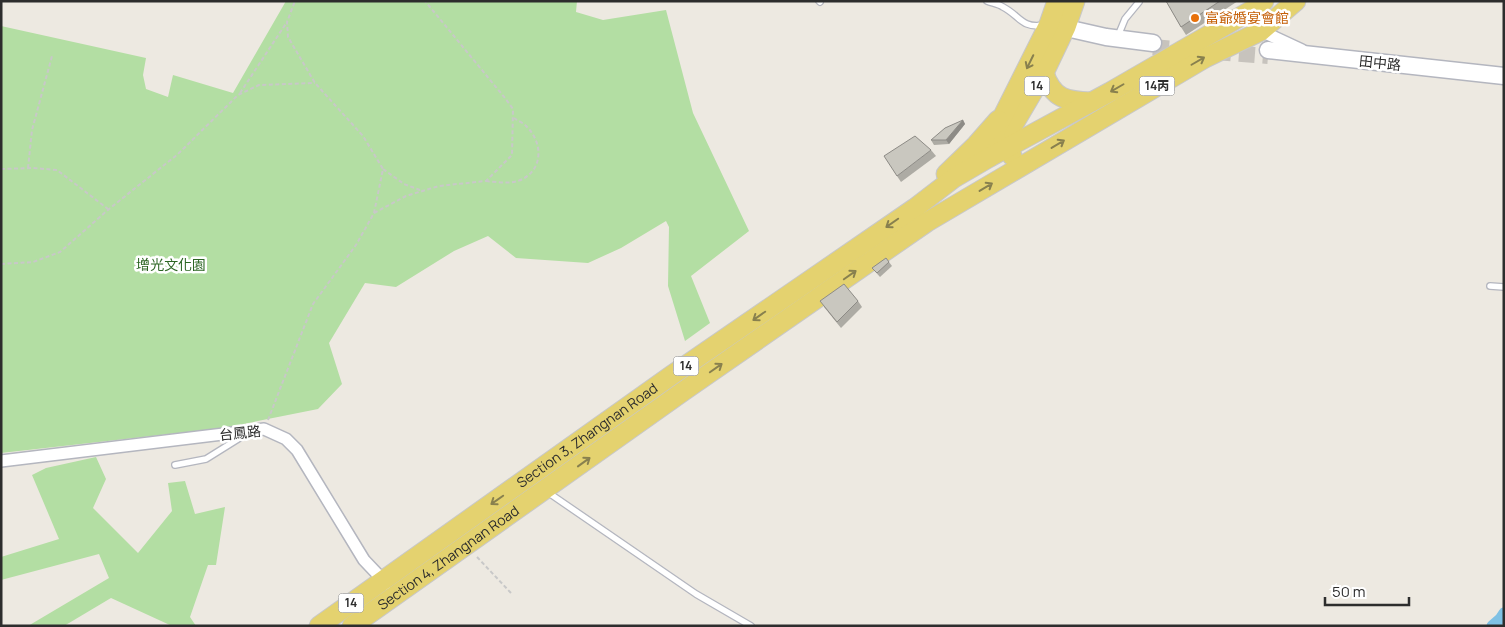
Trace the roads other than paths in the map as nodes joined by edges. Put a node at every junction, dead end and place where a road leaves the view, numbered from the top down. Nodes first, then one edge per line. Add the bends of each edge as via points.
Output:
1 (987, 1) edge
2 (1057, 1) edge
3 (1075, 1) edge
4 (1264, 1) edge
5 (1296, 1) edge
6 (1139, 2) edge
7 (1057, 26) junction
8 (1261, 32) junction
9 (1117, 39) junction
10 (1153, 45) tunnel mouth
11 (1268, 53) tunnel mouth
12 (1315, 55) junction
13 (1044, 73) junction
14 (1504, 76) edge
15 (1091, 102) junction
16 (1007, 110) junction
17 (1008, 148) junction
18 (990, 157) junction
19 (1016, 169) junction
20 (915, 208) junction
21 (1490, 286) dead end
22 (1504, 287) edge
23 (251, 431) junction
24 (1, 461) edge
25 (175, 465) dead end
26 (544, 490) junction
27 (383, 580) junction
28 (392, 598) junction
29 (319, 626) edge
30 (352, 626) edge
31 (751, 626) edge

1 - 7 lane via 1004,7 1021,22 1034,26
2 - 7 main road, 14
3 - 7 main road, 14
4 -> 15 main road, 14丙
5 - 8 main road, 14丙
6 - 9 lane via 1125,19
7 - 9 street
7 - 13 main road, 14
7 -> 16 main road, 14
8 - 12 street, 田中路
19 -> 8 main road, 14丙 via 1205,58
9 - 10 street
11 - 12 street
12 - 14 street, 田中路
13 - 15 main road via 1049,88 1069,101
13 - 17 main road, 14 via 1008,134
15 - 17 main road, 14丙
16 - 18 main road, 14 via 996,130
16 - 20 main road
17 - 18 main road, 14丙
17 - 19 main road
18 - 19 main road
18 - 20 main road, Section 3, Zhangnan Road / 14 via 954,178
26 -> 19 main road, Section 3, Zhangnan Road / 14 via 927,222
20 -> 27 main road, Section 3, Zhangnan Road / 14
21 - 22 lane
23 - 24 street, 台鳳路
23 - 25 lane via 206,458
23 - 27 street, 台鳳路 via 264,429 286,439 297,450 364,560
26 - 28 main road, Section 4, Zhangnan Road / 14
26 - 31 lane via 696,594
27 - 28 street, 台鳳路
27 - 29 main road, Section 4, Zhangnan Road / 14
28 - 30 main road, Section 4, Zhangnan Road / 14

